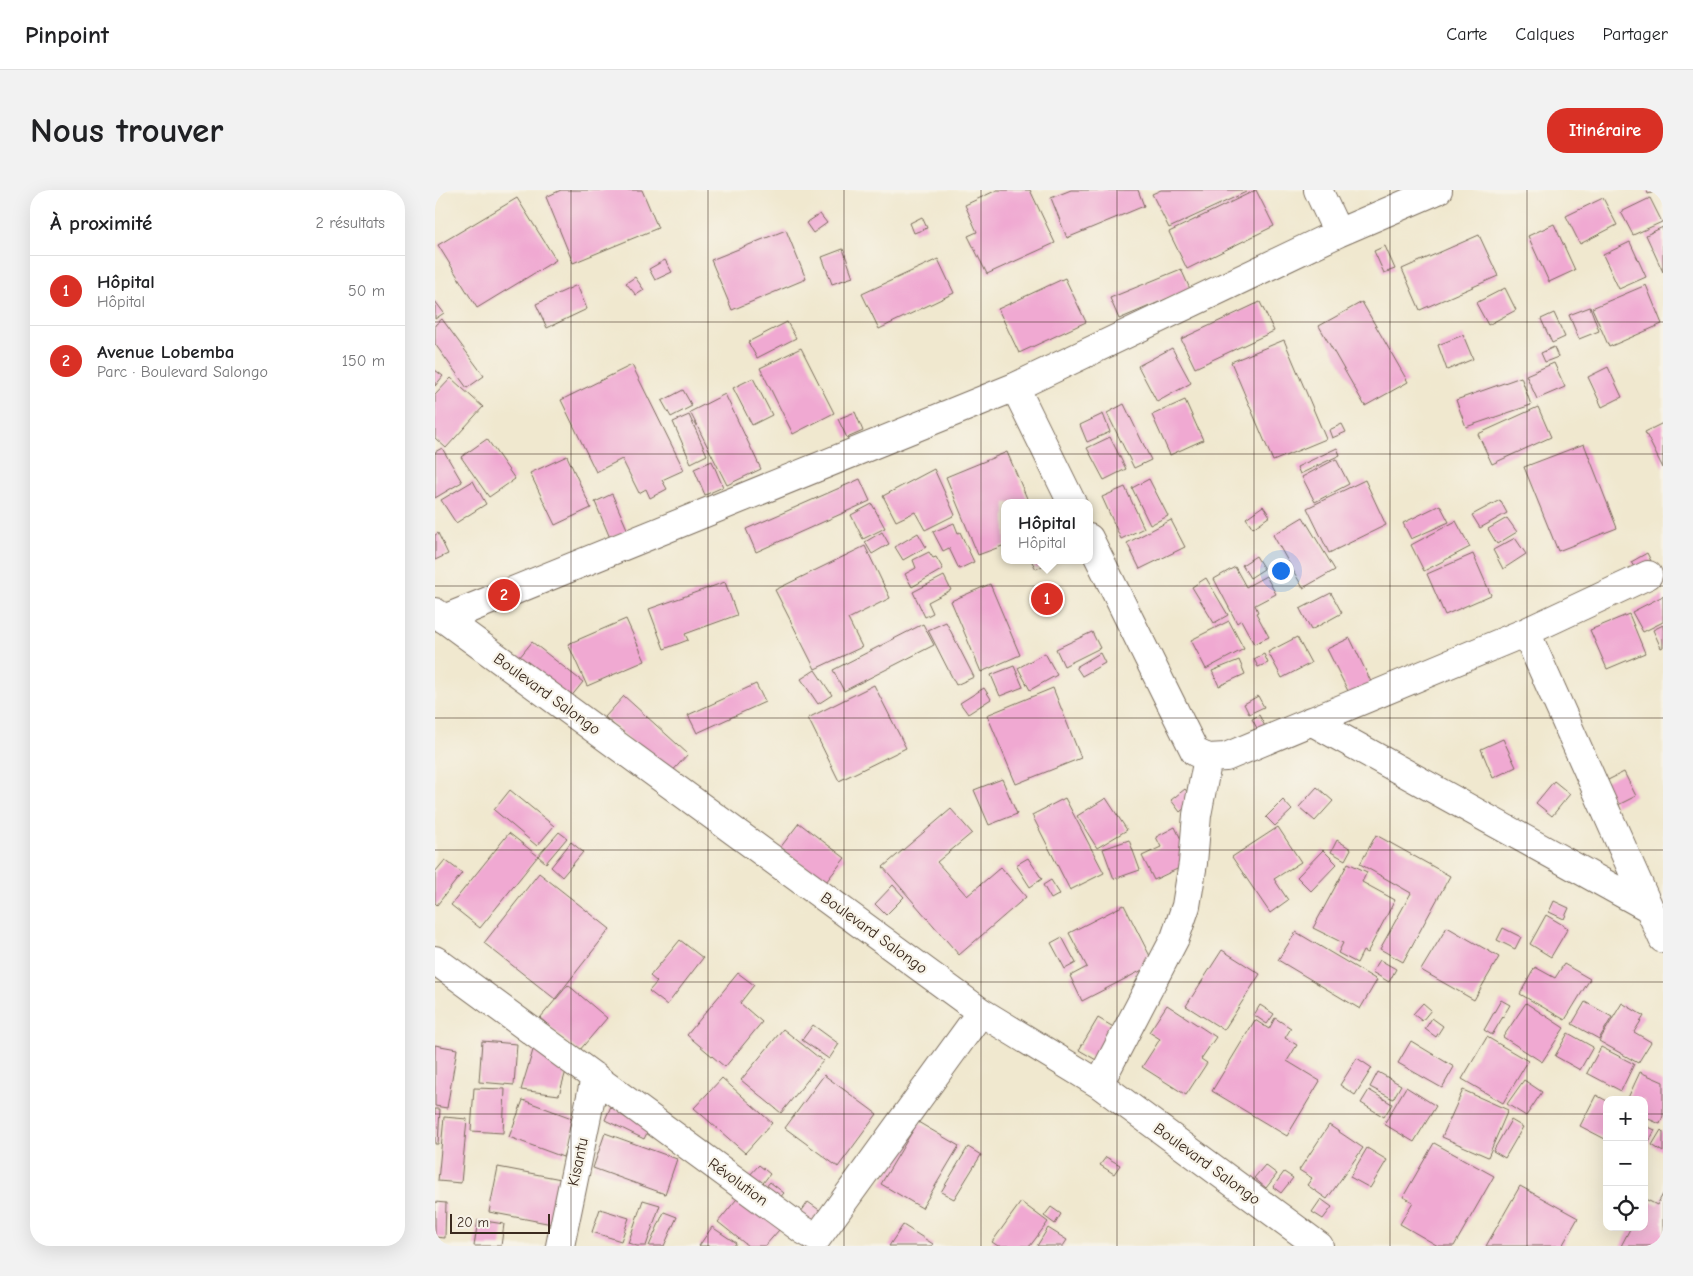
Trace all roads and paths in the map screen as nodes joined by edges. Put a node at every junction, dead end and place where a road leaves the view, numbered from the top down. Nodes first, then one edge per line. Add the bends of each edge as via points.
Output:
1 (1317, 190) edge
2 (1438, 190) edge
3 (1338, 233) junction
4 (1015, 387) junction
5 (1070, 499) edge
6 (1093, 546) edge
7 (1648, 575) dead end
8 (440, 616) edge
9 (1526, 632) junction
10 (1311, 721) junction
11 (1209, 758) junction
12 (1649, 908) junction
13 (1663, 939) edge
14 (435, 960) edge
15 (981, 1012) junction
16 (595, 1077) junction
17 (1099, 1084) junction
18 (814, 1242) edge
19 (560, 1246) edge
20 (1319, 1246) edge

1 - 3 street
2 - 3 street
3 - 4 street
4 - 5 street
4 - 8 street
6 - 11 street via 1195,752
7 - 9 street
8 - 15 street, Boulevard Salongo
9 - 10 street
9 - 12 street
10 - 11 street via 1226,756
10 - 12 street
11 - 17 street via 1197,815 1186,906 1175,938
12 - 13 street
14 - 16 street, Révolution
15 - 17 street, Boulevard Salongo
15 - 18 street, Révolution
16 - 18 street, Révolution via 803,1230
16 - 19 street, Kisantu
17 - 20 street, Boulevard Salongo

